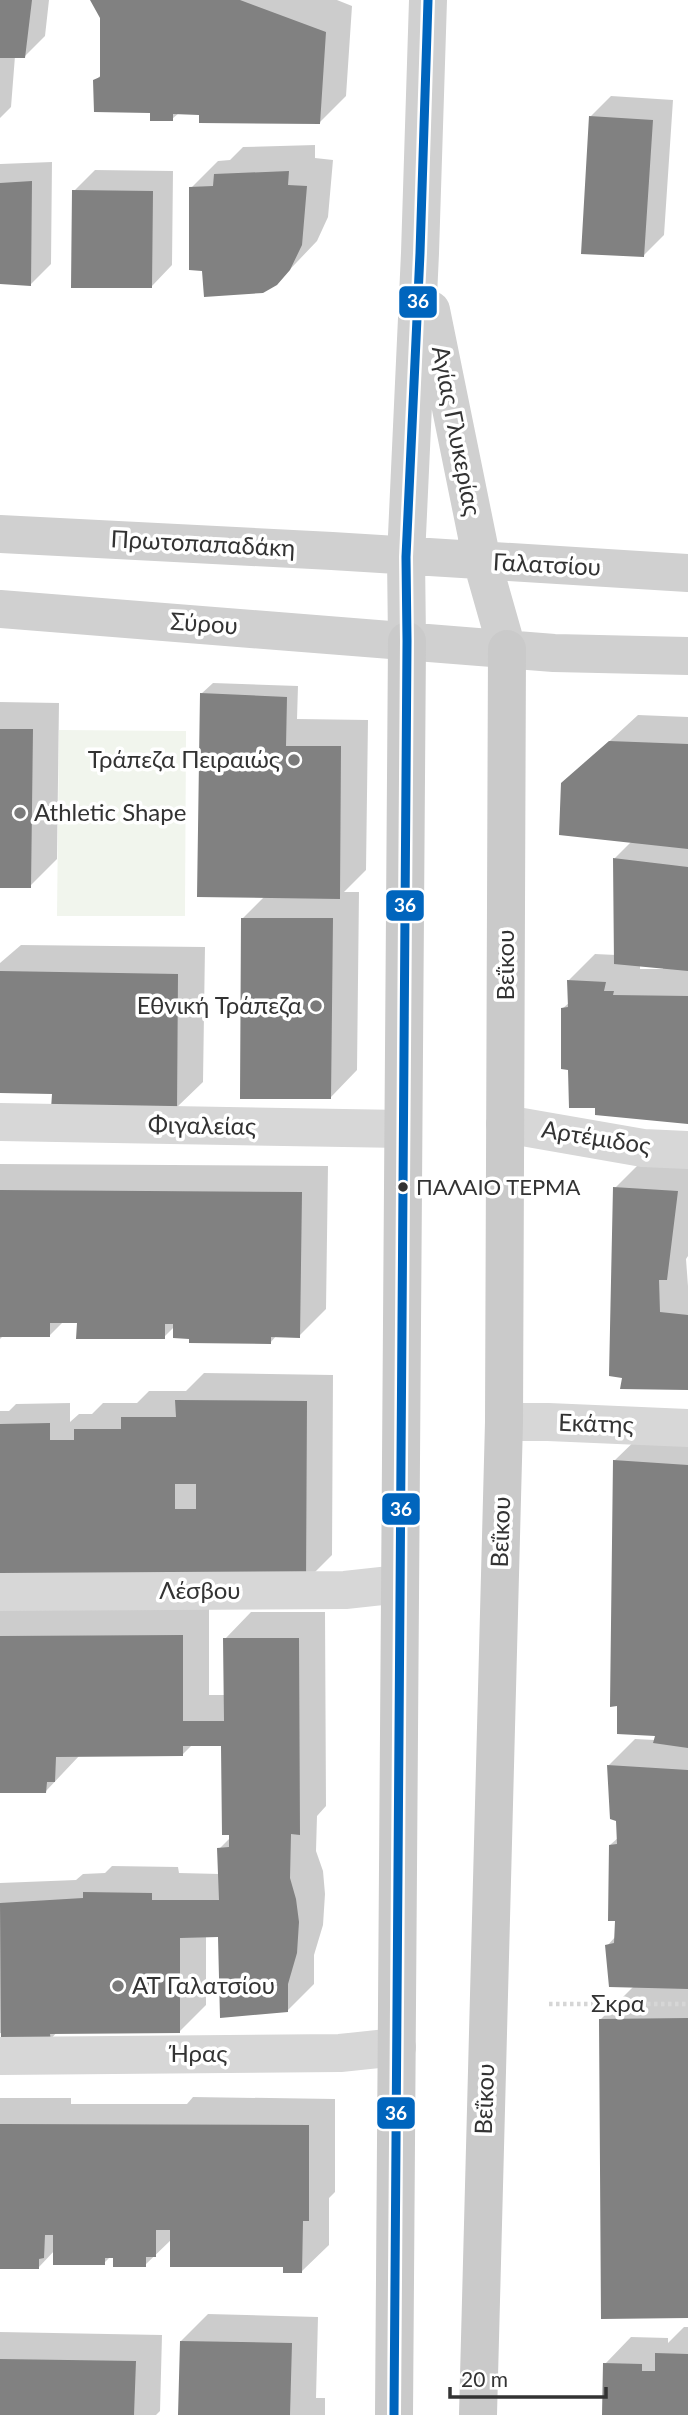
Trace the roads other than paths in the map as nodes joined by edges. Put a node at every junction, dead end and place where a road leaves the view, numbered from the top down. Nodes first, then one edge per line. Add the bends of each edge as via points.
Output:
1 (428, 0) edge
2 (420, 253) junction
3 (0, 534) edge
4 (406, 557) junction
5 (482, 561) junction
6 (688, 573) edge
7 (0, 608) edge
8 (407, 641) junction
9 (507, 649) junction
10 (688, 656) edge
11 (0, 1122) edge
12 (505, 1124) junction
13 (403, 1129) junction
14 (688, 1150) edge
15 (504, 1422) junction
16 (688, 1428) edge
17 (400, 1584) junction
18 (0, 1592) edge
19 (397, 2047) junction
20 (0, 2056) edge
21 (394, 2415) edge
22 (478, 2415) edge

1 - 2 main road, Αγίας Γλυκερίας
2 - 4 main road, Αγίας Γλυκερίας
2 - 5 main road, Αγίας Γλυκερίας
3 - 4 main road, Πρωτοπαπαδάκη
4 - 5 main road, Γαλατσίου
4 - 8 main road
5 - 6 main road, Γαλατσίου
5 - 9 main road, Αγίας Γλυκερίας
7 - 8 main road, Σύρου
8 - 9 main road
8 - 13 main road
9 - 10 main road
9 - 12 main road, Βεΐκου
11 - 13 street, Φιγαλείας
12 - 14 street, Αρτέμιδος via 643,1148
12 - 15 main road, Βεΐκου
13 - 17 main road
15 - 16 street, Εκάτης
15 - 22 main road, Βεΐκου
17 - 18 street, Λέσβου via 345,1590
17 - 19 main road
19 - 20 street, Ήρας via 340,2053
19 - 21 main road

